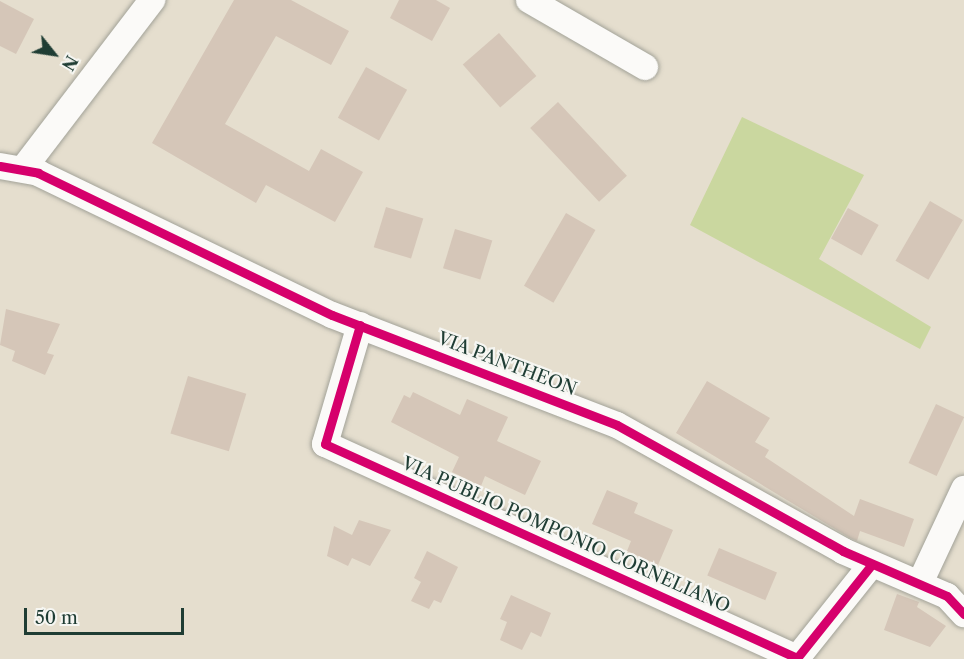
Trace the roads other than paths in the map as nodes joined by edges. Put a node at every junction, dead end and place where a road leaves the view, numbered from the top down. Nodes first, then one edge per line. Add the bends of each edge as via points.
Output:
1 (152, 0) edge
2 (530, 0) edge
3 (645, 67) dead end
4 (12, 167) edge
5 (360, 325) junction
6 (964, 489) edge
7 (872, 564) junction
8 (920, 582) junction
9 (964, 614) edge

1 - 4 street, VIA PANTHEON
2 - 3 street
4 - 5 street, VIA PANTHEON
5 - 7 street, VIA PANTHEON via 617,425
5 - 7 street, VIA PUBLIO POMPONIO CORNELIANO via 325,444 797,658
6 - 8 street
7 - 8 street, VIA PANTHEON
8 - 9 street, VIA PANTHEON via 947,596

